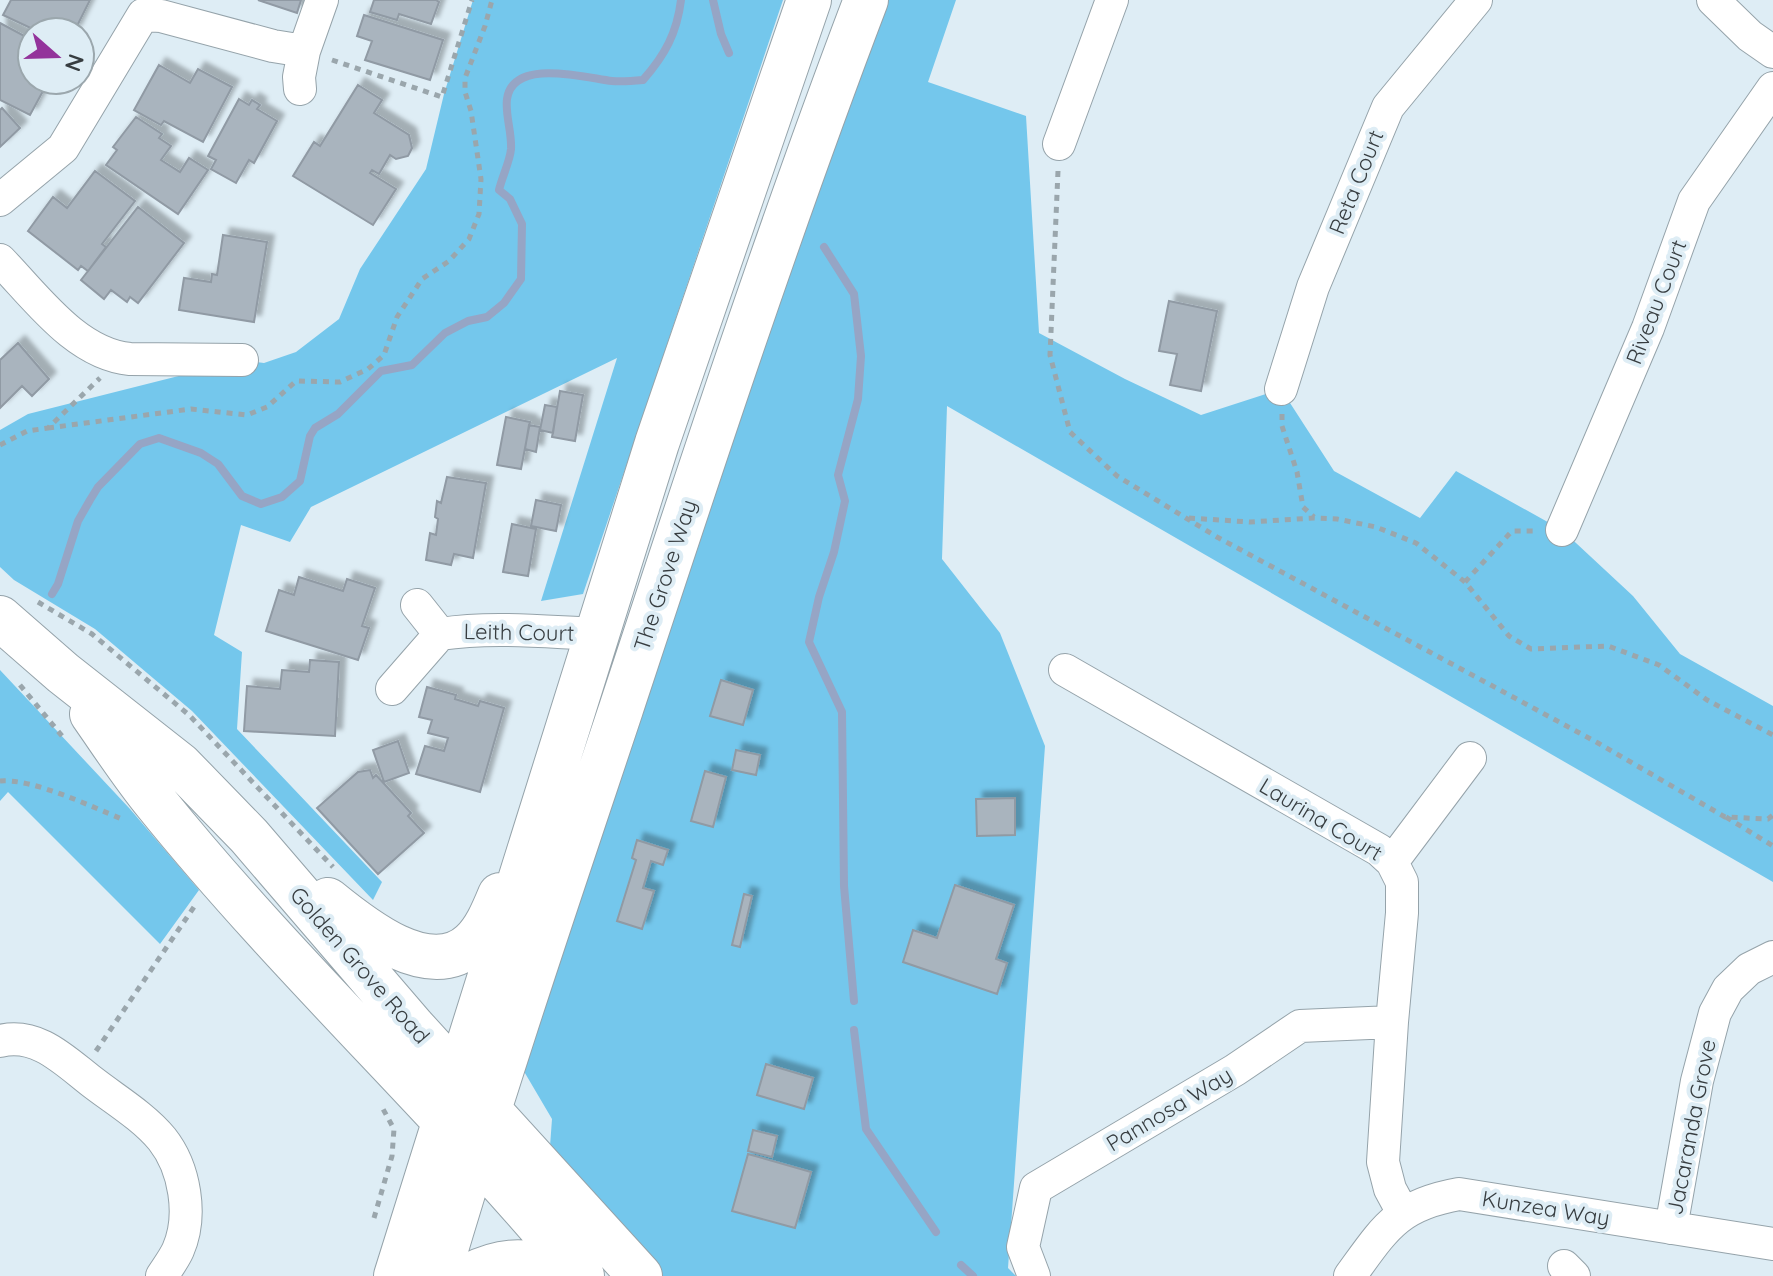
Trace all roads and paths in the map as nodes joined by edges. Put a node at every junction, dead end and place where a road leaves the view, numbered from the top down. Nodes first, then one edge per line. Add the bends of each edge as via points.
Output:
1 (322, 0) edge
2 (472, 0) edge
3 (492, 0) edge
4 (809, 0) edge
5 (866, 0) edge
6 (1112, 0) edge
7 (1476, 0) edge
8 (1713, 0) edge
9 (143, 7) edge
10 (304, 51) junction
11 (1773, 52) edge
12 (1773, 88) edge
13 (300, 89) dead end
14 (1059, 144) joint
15 (0, 200) edge
16 (0, 260) edge
17 (114, 358) junction
18 (242, 360) dead end
19 (1281, 389) joint
20 (48, 428) junction
21 (0, 445) edge
22 (1186, 518) junction
23 (1314, 518) junction
24 (1562, 530) joint
25 (1465, 582) junction
26 (417, 605) dead end
27 (17, 609) edge
28 (440, 634) junction
29 (598, 634) junction
30 (1065, 670) dead end
31 (63, 673) junction
32 (10, 674) dead end
33 (392, 689) dead end
34 (570, 724) junction
35 (1773, 735) edge
36 (66, 742) dead end
37 (1470, 758) dead end
38 (0, 781) edge
39 (1773, 815) edge
40 (1725, 817) junction
41 (122, 819) dead end
42 (249, 836) junction
43 (1773, 846) edge
44 (1392, 862) junction
45 (337, 871) dead end
46 (209, 910) dead end
47 (1773, 957) edge
48 (1392, 1022) junction
49 (0, 1041) edge
50 (81, 1074) junction
51 (459, 1078) junction
52 (386, 1084) junction
53 (489, 1110) junction
54 (445, 1121) junction
55 (476, 1153) junction
56 (1403, 1213) junction
57 (1671, 1228) junction
58 (371, 1231) dead end
59 (1773, 1244) edge
60 (162, 1276) edge
61 (394, 1276) edge
62 (438, 1276) edge
63 (468, 1276) edge
64 (561, 1276) edge
65 (582, 1276) edge
66 (640, 1276) edge
67 (1034, 1276) edge
68 (1350, 1276) edge

1 - 10 street
2 - 10 path via 442,97
3 - 20 path via 465,78 481,179 479,214 469,239 407,298 384,355 340,382 296,381 267,407 247,415 191,409
4 - 29 main road, The Grove Way via 657,443
5 - 53 main road, The Grove Way via 693,491
6 - 14 street
7 - 19 street, Reta Court via 1388,107 1313,287
8 - 11 street
9 - 10 street
9 - 15 street via 63,148
10 - 13 street
12 - 24 street, Riveau Court via 1694,201 1648,328
14 - 22 path via 1050,355 1070,432 1117,476
16 - 17 street via 71,332
17 - 18 street
17 - 20 path via 97,383
19 - 23 path via 1282,426 1303,507
20 - 21 path via 27,431
22 - 23 path
22 - 40 path
23 - 25 path via 1376,527 1416,543
24 - 25 path via 1512,531
25 - 35 path via 1509,636 1531,649 1608,646 1659,665 1707,700
26 - 28 street, Leith Court
27 - 31 main road, Golden Grove Road
27 - 45 path via 92,634 189,715
28 - 29 street, Leith Court via 491,629
28 - 33 street, Leith Court
29 - 34 main road, The Grove Way
30 - 44 street, Laurina Court
31 - 42 main road, Golden Grove Road via 180,765
31 - 52 main road, Golden Grove Road via 155,802
32 - 36 path
34 - 42 main road via 486,925 460,952 419,955 394,946 363,928
34 - 51 main road, The Grove Way
37 - 44 street
38 - 41 path via 77,800
39 - 40 path
40 - 43 path
42 - 51 main road, Golden Grove Road
44 - 48 street, Laurina Court via 1402,882 1402,913
46 - 50 path via 199,899
47 - 57 street, Jacaranda Grove via 1749,969 1728,989 1715,1013 1697,1081
48 - 56 street, Laurina Court via 1383,1162
48 - 67 street, Pannosa Way via 1300,1026 1036,1188 1023,1247
49 - 50 street via 35,1042
50 - 60 street via 147,1124 174,1159 186,1212 179,1249
51 - 53 main road, Golden Grove Road
51 - 54 main road, The Grove Way
52 - 54 main road, Golden Grove Road
52 - 58 path via 394,1129 392,1156
52 - 61 main road via 408,1102 413,1124 397,1218
53 - 55 main road, The Grove Way
53 - 66 main road, Golden Grove Road
54 - 55 main road, Golden Grove Road
54 - 61 main road, The Grove Way
55 - 62 main road, The Grove Way
55 - 65 main road, Golden Grove Road
56 - 57 street, Kunzea Way via 1459,1194
56 - 68 street, Kunzea Way
57 - 59 street, Kunzea Way
63 - 64 main road via 495,1263 524,1261

